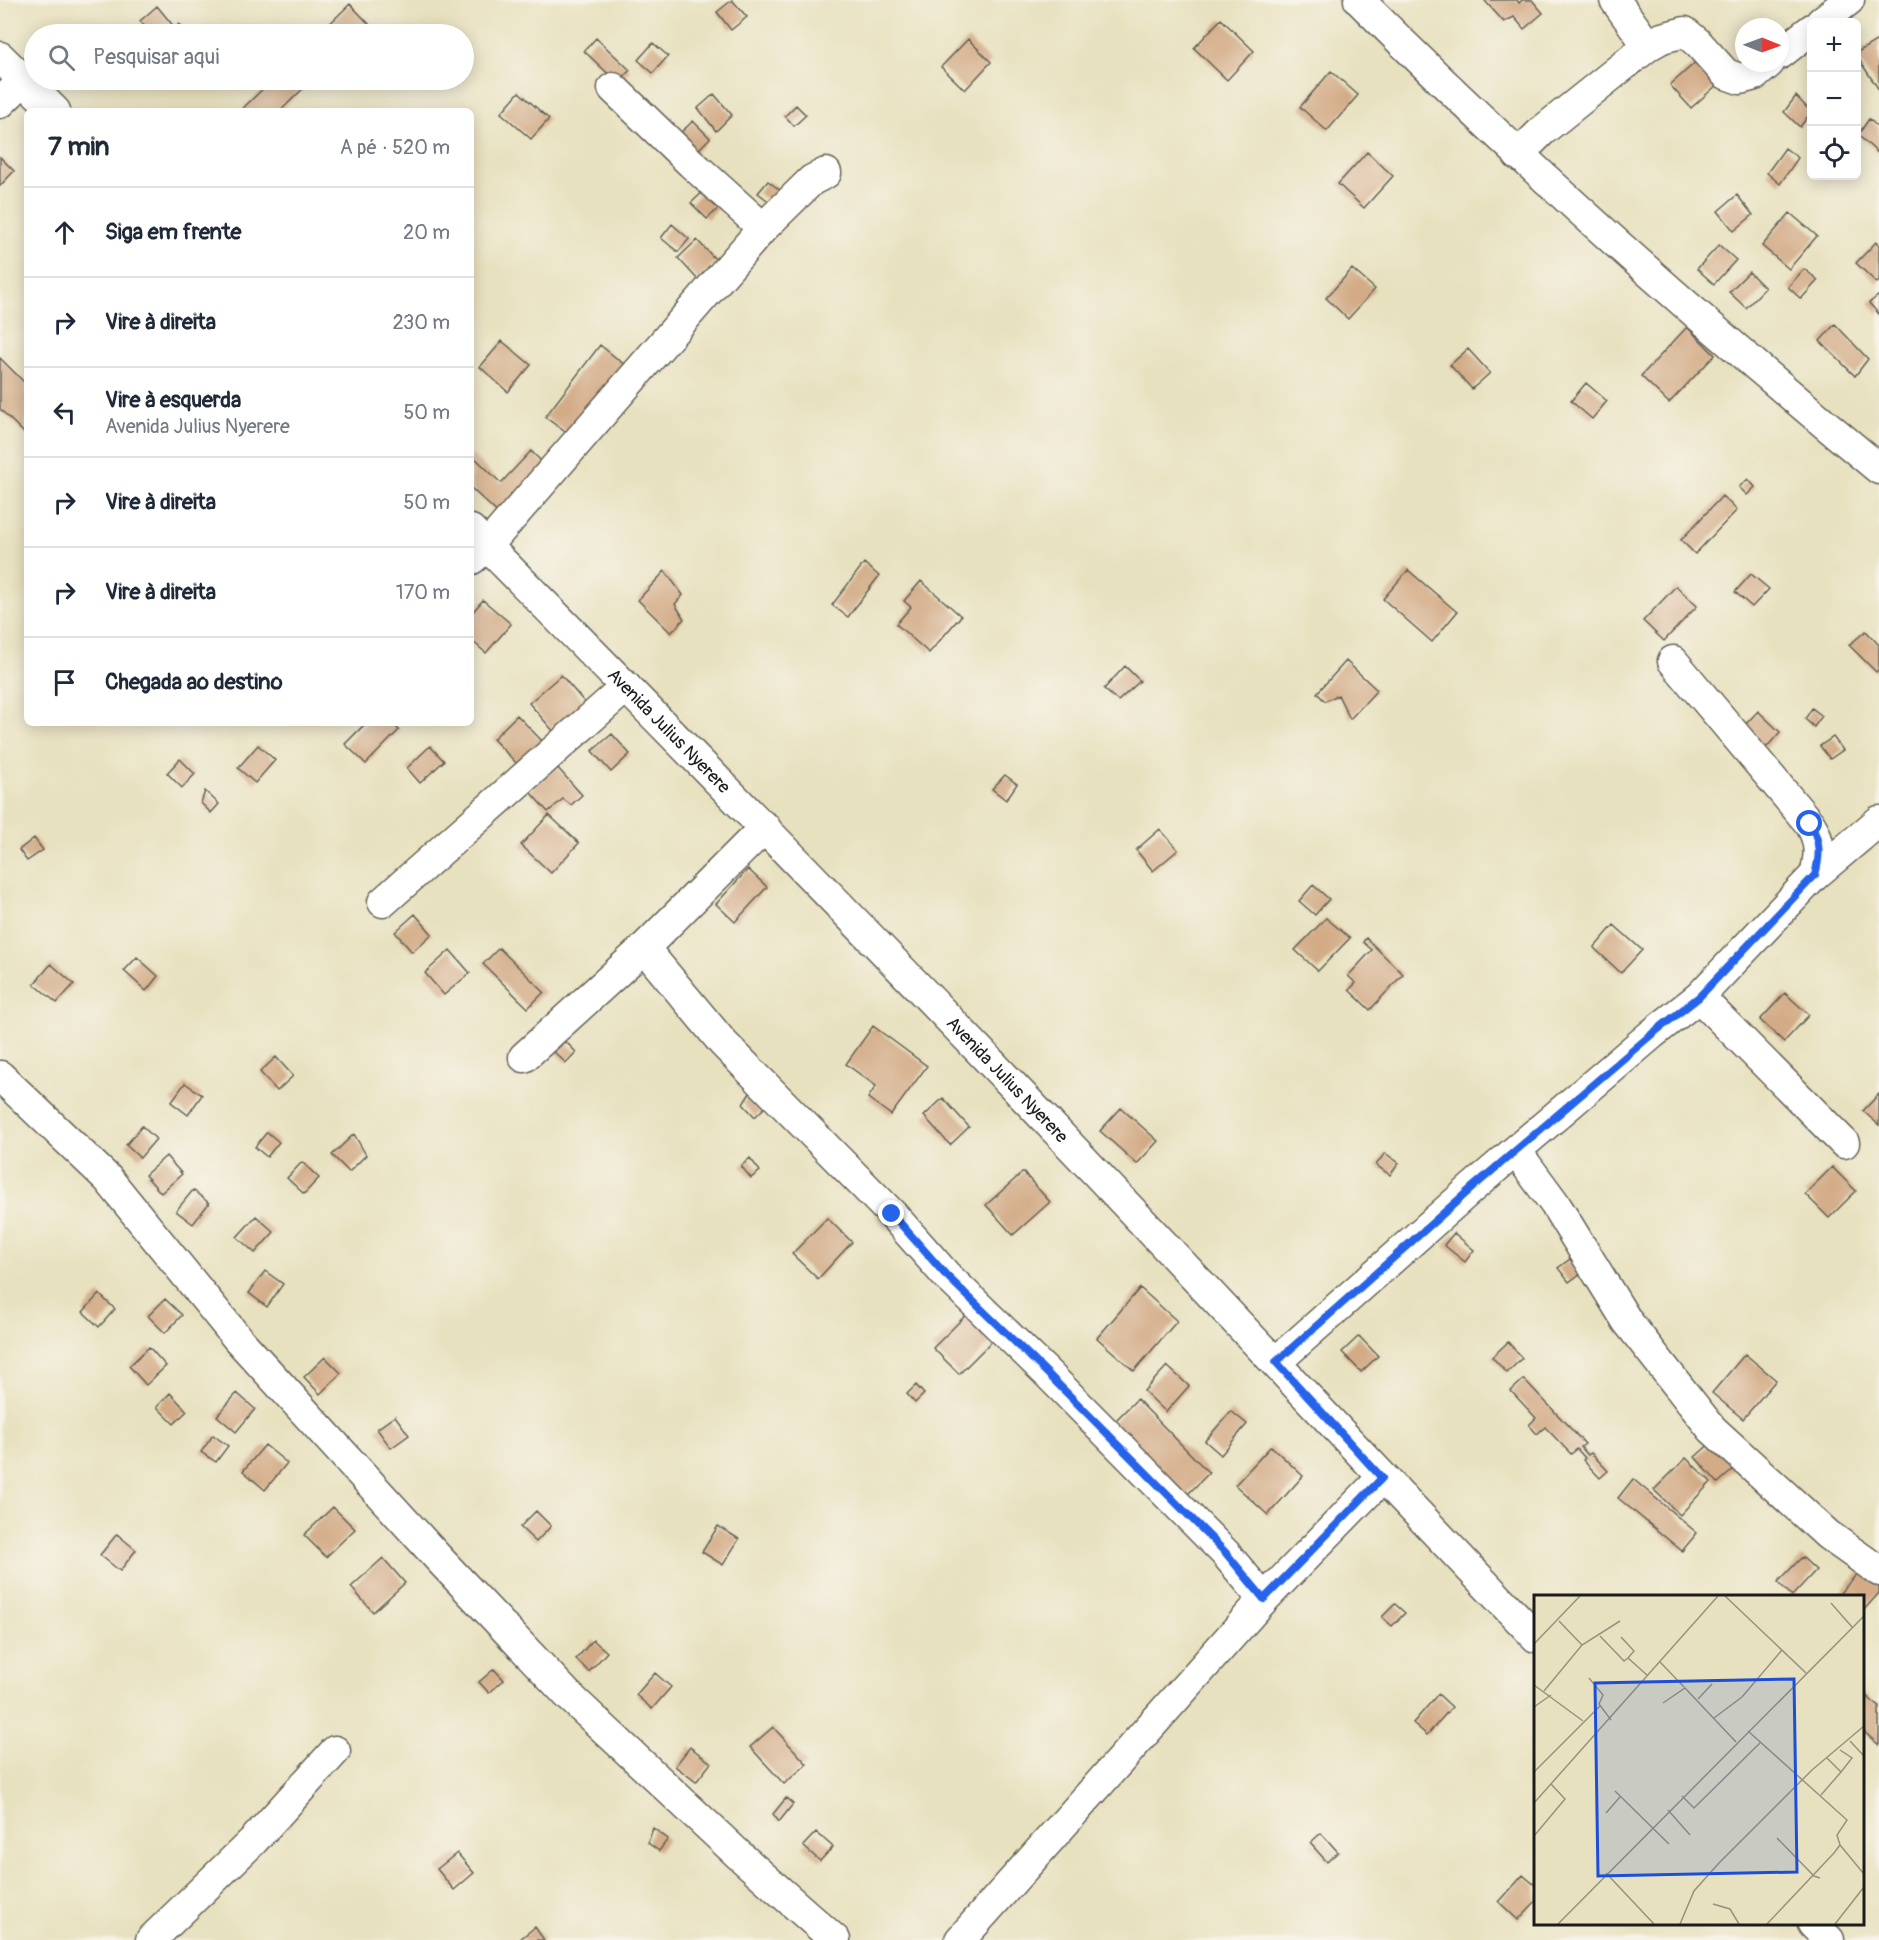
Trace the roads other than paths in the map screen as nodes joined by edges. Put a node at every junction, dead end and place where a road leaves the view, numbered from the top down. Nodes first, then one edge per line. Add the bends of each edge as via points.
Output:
1 (1359, 0) edge
2 (1615, 0) edge
3 (1849, 0) edge
4 (1826, 18) edge
5 (1807, 33) edge
6 (1648, 46) junction
7 (1789, 47) edge
8 (0, 57) edge
9 (1758, 72) edge
10 (24, 80) joint
11 (613, 88) dead end
12 (34, 90) edge
13 (0, 103) edge
14 (52, 108) edge
15 (1518, 154) junction
16 (826, 174) dead end
17 (763, 228) junction
18 (1879, 469) edge
19 (476, 545) edge
20 (1674, 661) dead end
21 (626, 687) junction
22 (1879, 821) edge
23 (765, 827) junction
24 (1815, 875) junction
25 (383, 902) dead end
26 (644, 948) junction
27 (1699, 997) junction
28 (524, 1057) dead end
29 (0, 1076) edge
30 (1844, 1143) dead end
31 (1516, 1151) junction
32 (1276, 1362) junction
33 (1382, 1478) junction
34 (1879, 1571) edge
35 (1264, 1599) junction
36 (1534, 1635) edge
37 (335, 1751) dead end
38 (1815, 1925) edge
39 (151, 1940) edge
40 (835, 1940) edge
41 (960, 1940) edge
42 (1828, 1940) edge

1 - 15 street
2 - 6 street
3 - 4 street
5 - 7 street
6 - 9 street via 1685,32 1726,74 1740,79
6 - 15 street
8 - 10 street
10 - 13 street
11 - 17 street
12 - 14 street
15 - 18 street
16 - 17 street via 812,180
17 - 19 street via 716,285
19 - 21 street, Avenida Julius Nyerere
20 - 24 street via 1818,836 1820,850
21 - 23 street, Avenida Julius Nyerere
21 - 25 street
22 - 24 street
23 - 26 street
23 - 32 street, Avenida Julius Nyerere
24 - 27 street
26 - 28 street
26 - 35 street via 723,1043 892,1214 945,1274 1225,1552
27 - 30 street
27 - 31 street
29 - 40 street via 108,1179 238,1339 568,1695
31 - 32 street
31 - 34 street via 1555,1204 1627,1321 1712,1429 1828,1536
32 - 33 street, Avenida Julius Nyerere
33 - 35 street
33 - 36 street, Avenida Julius Nyerere
35 - 41 street
37 - 39 street via 254,1840
38 - 42 street

